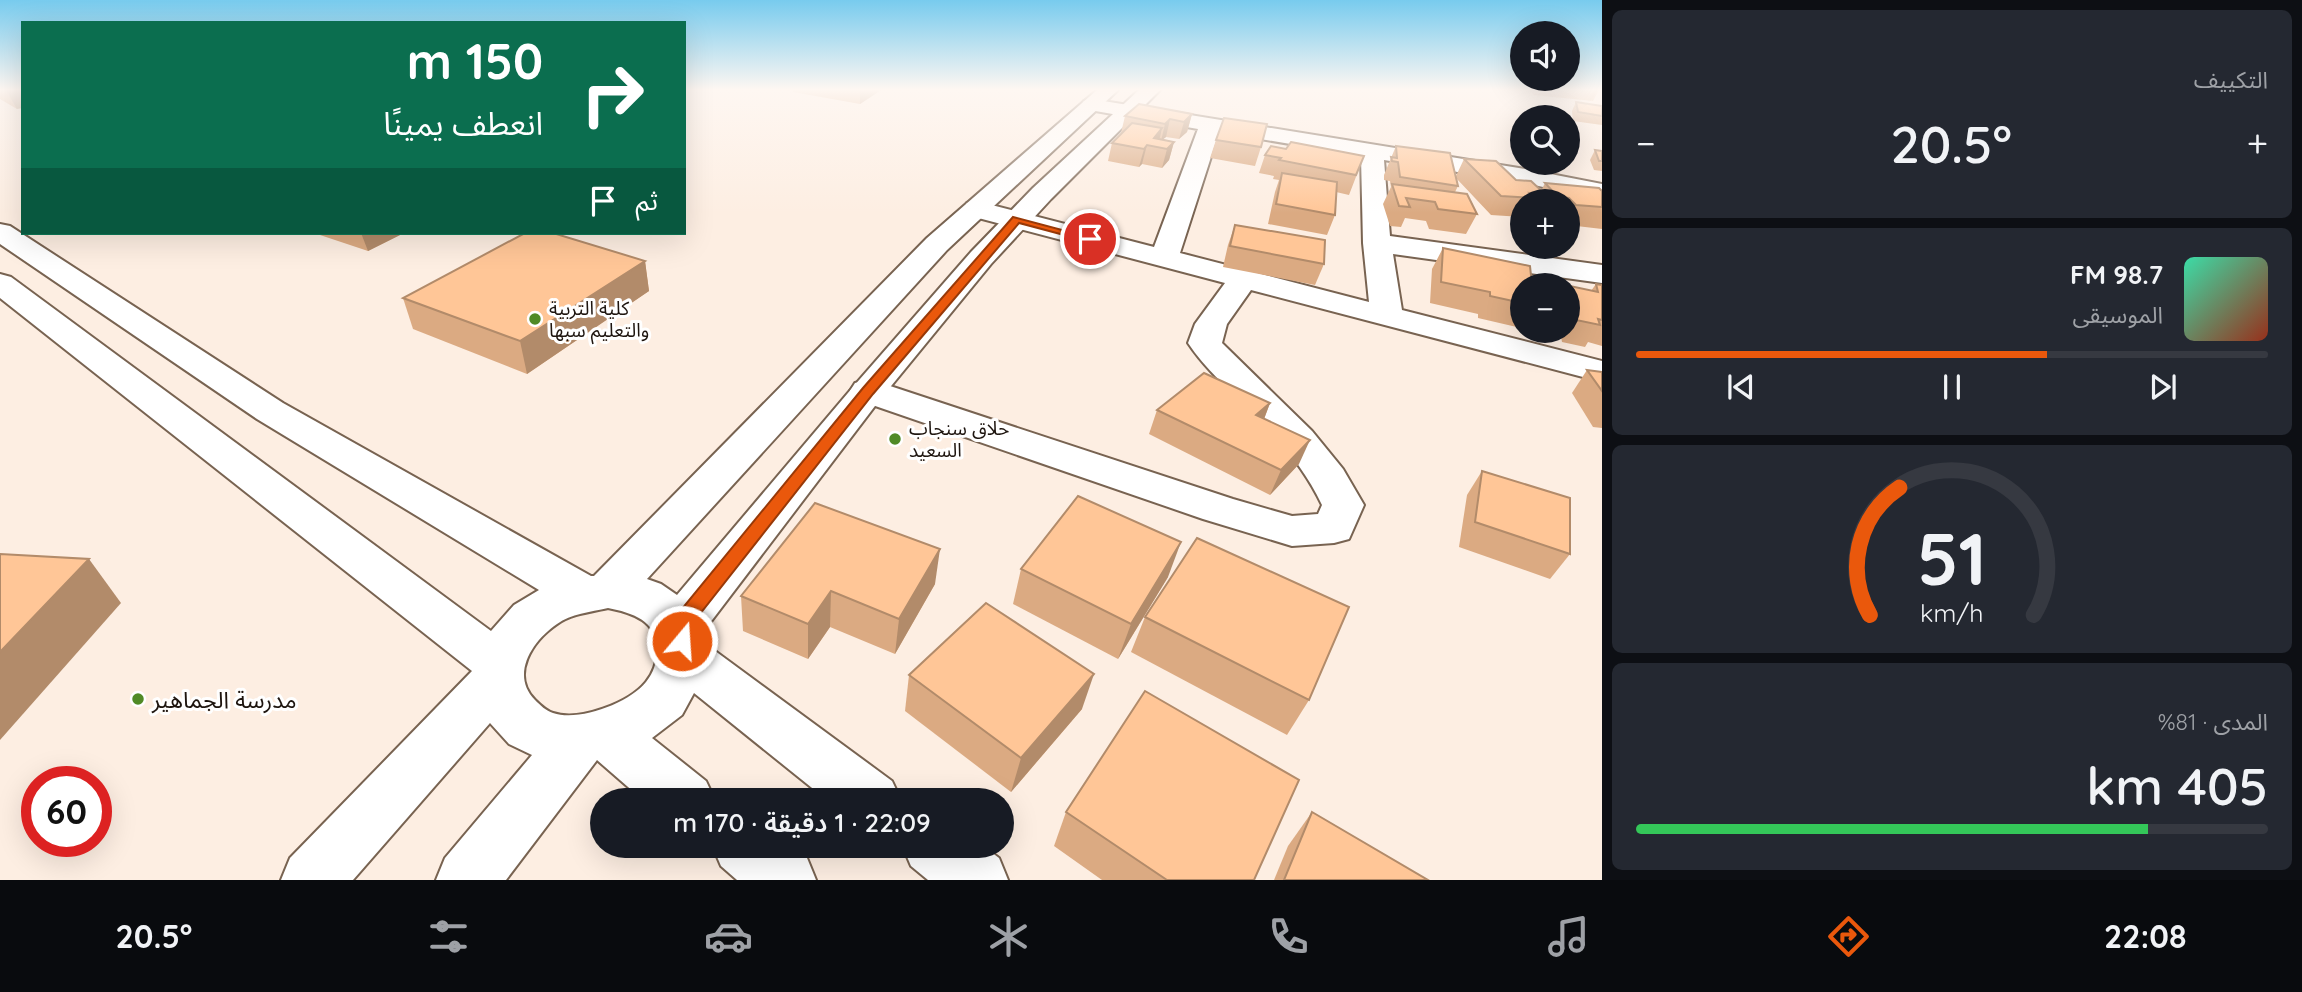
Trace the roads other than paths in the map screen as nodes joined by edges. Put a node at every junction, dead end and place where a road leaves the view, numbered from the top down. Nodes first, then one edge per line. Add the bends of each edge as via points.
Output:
1 (1077, 131) edge
2 (1092, 131) edge
3 (1209, 131) edge
4 (1253, 131) edge
5 (1372, 151) junction
6 (1602, 192) edge
7 (976, 209) junction
8 (1017, 219) junction
9 (0, 232) edge
10 (1377, 243) junction
11 (1164, 258) junction
12 (1602, 274) edge
13 (1243, 279) junction
14 (0, 283) edge
15 (1387, 317) junction
16 (1602, 372) edge
17 (868, 391) junction
18 (595, 592) junction
19 (682, 641) junction
20 (499, 671) junction
21 (594, 737) junction
22 (669, 788) edge
23 (858, 788) edge
24 (758, 858) edge
25 (949, 858) edge
26 (312, 880) edge
27 (467, 880) edge
28 (785, 880) edge
29 (977, 880) edge

1 - 7 main road
2 - 8 main road
3 - 11 main road
4 - 5 main road
5 - 6 main road
5 - 10 main road
7 - 8 main road
7 - 18 main road
8 - 11 main road
8 - 17 main road
9 - 18 main road via 270,411
10 - 12 main road
10 - 15 main road
11 - 13 main road
13 - 15 main road
13 - 17 main road via 1211,324 1205,343 1216,362 1268,406 1334,483 1343,505 1334,528 1292,531
14 - 20 main road
15 - 16 main road
17 - 19 main road
18 - 19 main road via 631,592 651,600 667,611
18 - 20 main road via 553,604 529,620 510,641
19 - 21 main road via 678,679 662,703 637,722
19 - 23 main road
20 - 21 main road via 504,702 521,722 547,736
20 - 26 main road
21 - 22 main road
21 - 27 main road
24 - 28 main road
25 - 29 main road

